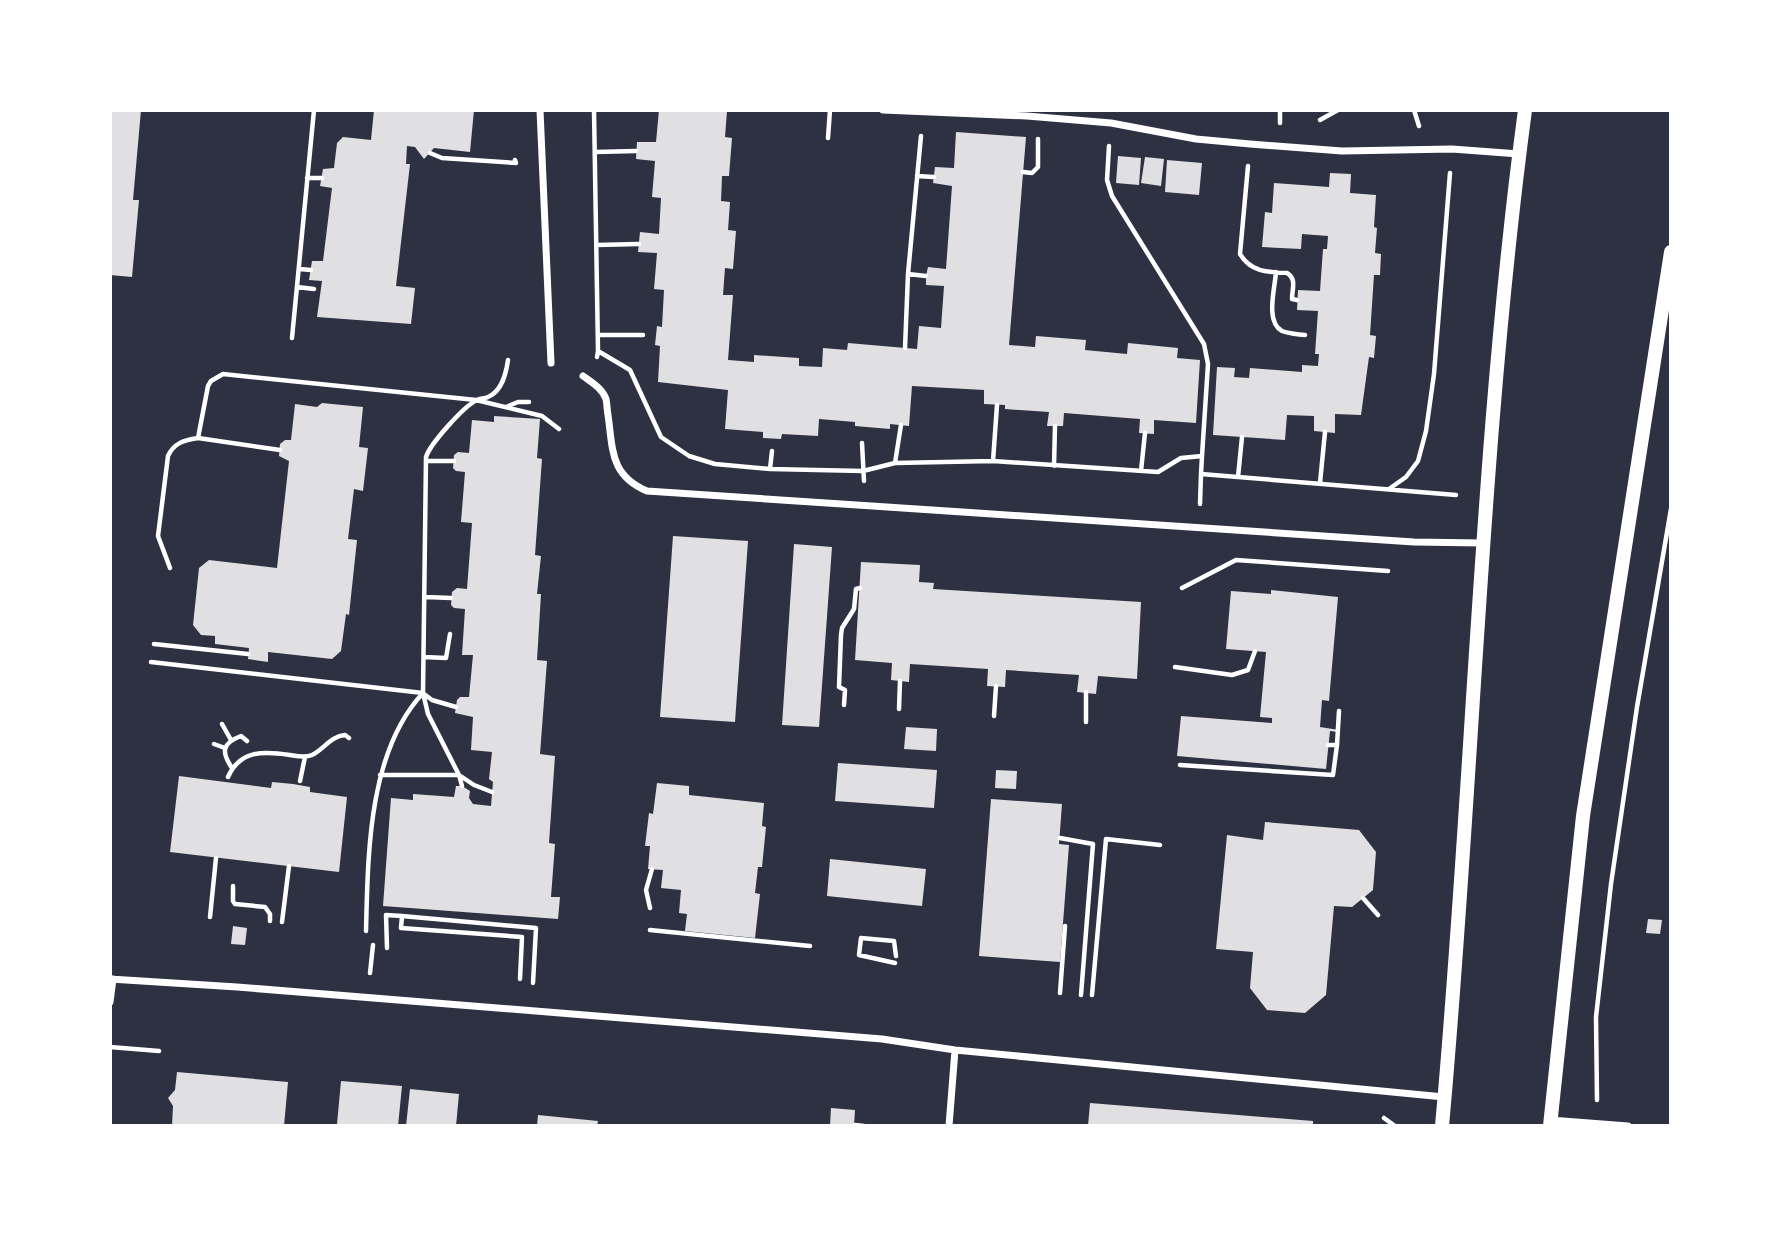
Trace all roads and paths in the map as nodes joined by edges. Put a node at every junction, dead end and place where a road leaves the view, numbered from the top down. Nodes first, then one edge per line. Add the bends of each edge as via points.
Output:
1 (314, 110) edge
2 (540, 110) edge
3 (594, 110) edge
4 (830, 110) edge
5 (883, 110) edge
6 (1338, 110) edge
7 (1525, 110) edge
8 (923, 113) junction
9 (1320, 120) dead end
10 (1111, 122) junction
11 (828, 138) dead end
12 (1250, 144) junction
13 (1452, 149) junction
14 (515, 150) dead end
15 (636, 151) dead end
16 (594, 152) junction
17 (1038, 152) dead end
18 (429, 153) dead end
19 (1520, 155) junction
20 (1023, 172) dead end
21 (917, 176) junction
22 (934, 177) dead end
23 (307, 178) junction
24 (321, 178) dead end
25 (639, 244) dead end
26 (596, 245) junction
27 (1671, 252) edge
28 (299, 269) junction
29 (311, 270) dead end
30 (1276, 272) junction
31 (908, 274) junction
32 (926, 276) dead end
33 (297, 287) junction
34 (314, 289) dead end
35 (1297, 300) dead end
36 (598, 335) junction
37 (643, 335) dead end
38 (1305, 335) dead end
39 (292, 338) dead end
40 (905, 348) dead end
41 (598, 351) junction
42 (509, 360) dead end
43 (551, 363) dead end
44 (583, 376) dead end
45 (596, 385) junction
46 (476, 400) junction
47 (528, 402) dead end
48 (997, 405) dead end
49 (505, 407) junction
50 (901, 425) dead end
51 (1055, 426) dead end
52 (559, 429) dead end
53 (1325, 432) dead end
54 (1146, 433) dead end
55 (1242, 437) dead end
56 (198, 438) junction
57 (862, 443) dead end
58 (280, 450) dead end
59 (1202, 456) junction
60 (426, 461) junction
61 (454, 461) dead end
62 (993, 461) junction
63 (895, 463) junction
64 (1054, 466) junction
65 (863, 471) junction
66 (1141, 471) junction
67 (1238, 477) junction
68 (1320, 484) junction
69 (1388, 489) junction
70 (1456, 495) dead end
71 (867, 506) junction
72 (1671, 509) edge
73 (1671, 538) edge
74 (1665, 542) junction
75 (1482, 543) junction
76 (170, 568) dead end
77 (1388, 571) dead end
78 (1182, 588) dead end
79 (860, 589) dead end
80 (426, 597) junction
81 (451, 598) dead end
82 (450, 634) dead end
83 (155, 644) dead end
84 (1255, 651) dead end
85 (248, 654) dead end
86 (424, 657) junction
87 (151, 662) dead end
88 (1175, 667) dead end
89 (900, 681) dead end
90 (996, 686) dead end
91 (1086, 692) dead end
92 (423, 693) junction
93 (844, 705) dead end
94 (456, 706) dead end
95 (899, 709) dead end
96 (1339, 711) dead end
97 (994, 716) dead end
98 (1086, 722) dead end
99 (222, 724) dead end
100 (349, 738) dead end
101 (231, 740) junction
102 (247, 740) dead end
103 (214, 744) dead end
104 (1328, 745) dead end
105 (1337, 745) junction
106 (225, 748) junction
107 (304, 757) junction
108 (1180, 765) dead end
109 (232, 768) junction
110 (380, 775) junction
111 (459, 775) junction
112 (228, 777) dead end
113 (300, 781) dead end
114 (462, 786) dead end
115 (492, 792) dead end
116 (1060, 838) dead end
117 (1160, 845) dead end
118 (216, 858) dead end
119 (289, 866) dead end
120 (652, 869) dead end
121 (233, 886) dead end
122 (1363, 898) dead end
123 (649, 908) dead end
124 (1378, 915) dead end
125 (402, 916) junction
126 (210, 917) dead end
127 (270, 921) dead end
128 (282, 922) dead end
129 (1065, 926) dead end
130 (650, 930) dead end
131 (366, 931) dead end
132 (373, 945) dead end
133 (810, 946) dead end
134 (387, 948) dead end
135 (895, 956) dead end
136 (895, 963) dead end
137 (370, 973) dead end
138 (111, 979) edge
139 (520, 979) dead end
140 (533, 983) dead end
141 (1060, 993) dead end
142 (1081, 995) dead end
143 (1092, 995) dead end
144 (110, 1002) edge
145 (110, 1047) edge
146 (955, 1050) junction
147 (159, 1051) dead end
148 (1445, 1097) junction
149 (1550, 1123) edge
150 (1597, 1123) junction
151 (855, 1125) edge
152 (864, 1126) edge
153 (949, 1126) edge
154 (1442, 1126) edge
155 (1628, 1126) edge

1 - 23 path
2 - 43 street
3 - 16 path
4 - 11 path
5 - 8 street
6 - 9 path
7 - 19 main road
8 - 10 street
8 - 21 path
10 - 12 street via 1196,139
10 - 59 path via 1107,180 1112,196 1207,354
12 - 13 street via 1342,150
12 - 30 path via 1240,254 1256,270
13 - 19 street
13 - 69 path via 1426,431 1418,461 1406,477
14 - 18 path via 516,163
15 - 16 path
16 - 26 path
17 - 20 path via 1036,170
19 - 75 main road
21 - 22 path
21 - 31 path
23 - 24 path
23 - 28 path
25 - 26 path
26 - 36 path
27 - 149 main road via 1583,816
28 - 29 path
28 - 33 path
30 - 35 path via 1291,275 1292,299
30 - 38 path via 1275,323 1285,332
31 - 32 path
31 - 40 path
33 - 34 path
33 - 39 path
36 - 37 path
36 - 41 path
41 - 45 path
41 - 65 path via 630,370 661,437 690,456 715,464 771,469
42 - 46 path via 499,389
44 - 45 street
45 - 71 street via 606,398 615,461 635,486 647,491
46 - 49 path
46 - 56 path via 223,374 208,386
46 - 60 path via 433,442
47 - 49 path
48 - 62 path
49 - 52 path via 542,415
50 - 63 path
51 - 64 path
53 - 68 path
54 - 66 path
55 - 67 path
56 - 58 path
56 - 76 path via 183,440 168,456 158,536
57 - 65 path
59 - 66 path via 1181,458 1157,472
59 - 67 path via 1201,474
60 - 61 path
60 - 80 path
62 - 63 path
62 - 64 path
63 - 65 path
64 - 66 path
65 - 71 path
67 - 68 path
68 - 69 path
69 - 70 path
71 - 75 street
72 - 74 path
73 - 74 path
74 - 150 path via 1609,898 1596,1017
75 - 148 main road
77 - 78 path via 1236,560
79 - 93 path via 856,589 854,609 841,635 839,687 845,690
80 - 81 path
80 - 86 path
82 - 86 path via 446,658
83 - 85 path
84 - 88 path via 1248,670 1240,674
86 - 92 path
87 - 92 path
89 - 95 path
90 - 97 path
91 - 98 path
92 - 94 path
92 - 110 path via 397,729
92 - 111 path
96 - 105 path
99 - 101 path
100 - 107 path via 339,735
101 - 102 path via 241,736
101 - 106 path
103 - 106 path
104 - 105 path
105 - 108 path via 1333,775
106 - 109 path via 224,757
107 - 109 path via 267,751 251,754
107 - 113 path
109 - 112 path
110 - 111 path
110 - 131 path
111 - 114 path
111 - 115 path
116 - 142 path via 1093,844
117 - 143 path via 1106,839
118 - 126 path
119 - 128 path
120 - 123 path via 646,890
121 - 127 path via 235,904 265,907
122 - 124 path
125 - 134 path via 386,915
125 - 139 path via 401,928 522,937
125 - 140 path via 536,928
129 - 141 path
130 - 133 path
132 - 137 path
135 - 136 path via 894,941 861,938 859,955
138 - 144 street
138 - 146 street via 882,1039
145 - 147 path
146 - 148 street
146 - 153 street
148 - 154 main road
149 - 150 street
150 - 155 street
151 - 152 path

